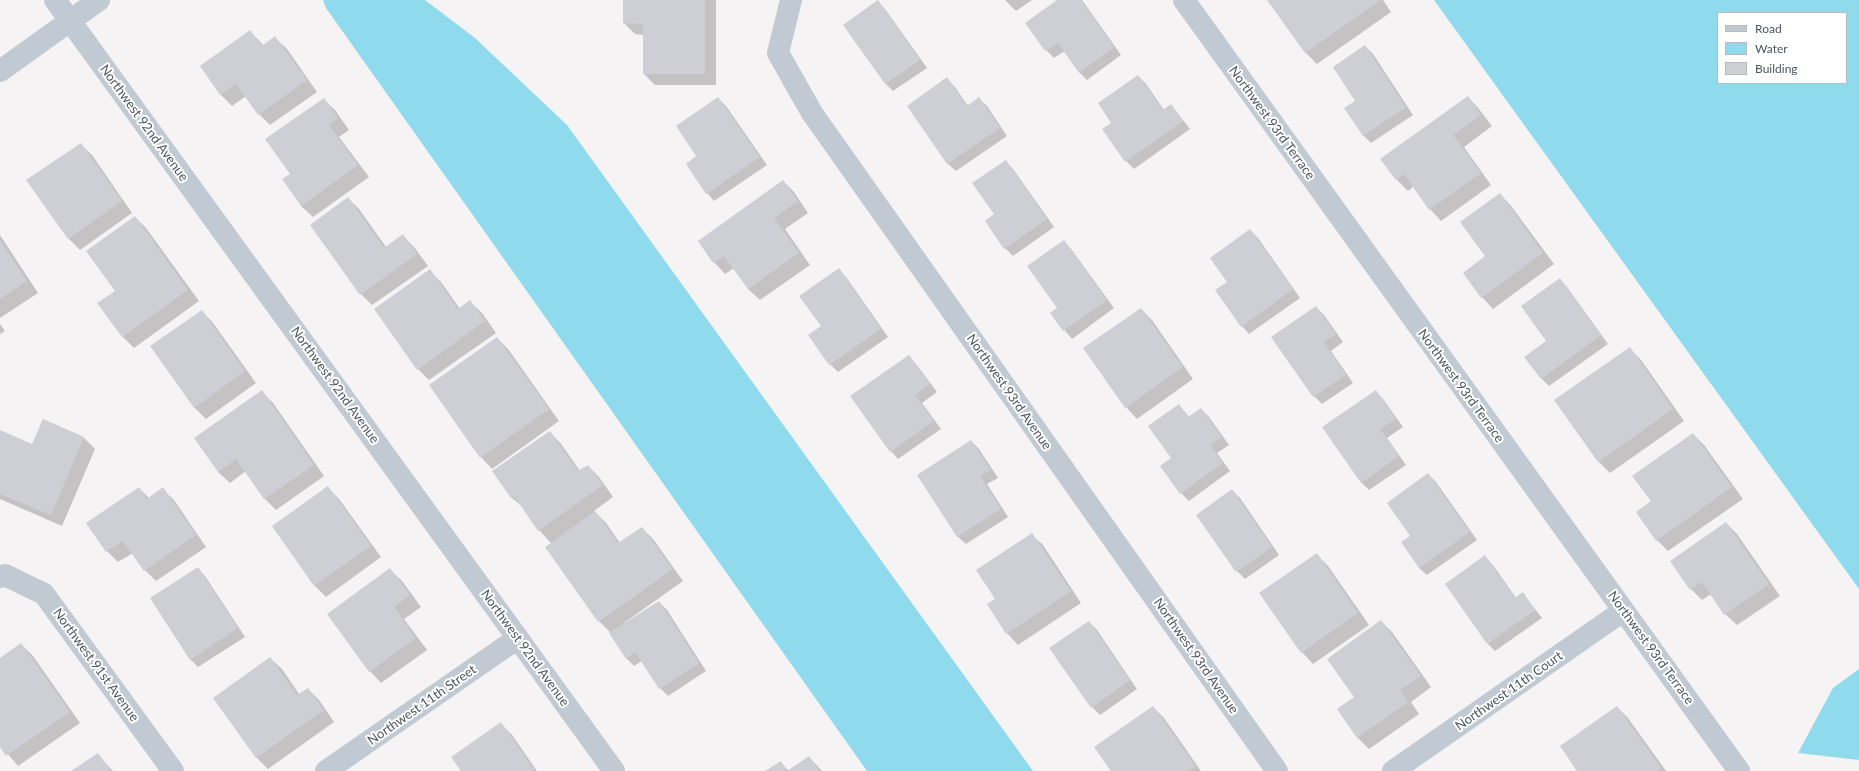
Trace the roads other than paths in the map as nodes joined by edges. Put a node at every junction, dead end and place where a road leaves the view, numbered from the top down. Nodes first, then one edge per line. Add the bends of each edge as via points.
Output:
1 (55, 0) edge
2 (99, 0) edge
3 (791, 0) edge
4 (1184, 0) edge
5 (70, 21) junction
6 (0, 71) edge
7 (3, 576) edge
8 (1623, 611) junction
9 (518, 638) junction
10 (173, 771) edge
11 (326, 771) edge
12 (614, 771) edge
13 (1277, 771) edge
14 (1393, 771) edge
15 (1739, 771) edge

1 - 5 street, Northwest 92nd Avenue
2 - 5 street
3 - 13 street, Northwest 93rd Avenue via 778,53 812,113
4 - 8 street, Northwest 93rd Terrace
5 - 6 street
5 - 9 street, Northwest 92nd Avenue
7 - 10 street, Northwest 91st Avenue via 44,594
8 - 14 street, Northwest 11th Court
8 - 15 street, Northwest 93rd Terrace
9 - 11 street, Northwest 11th Street
9 - 12 street, Northwest 92nd Avenue

